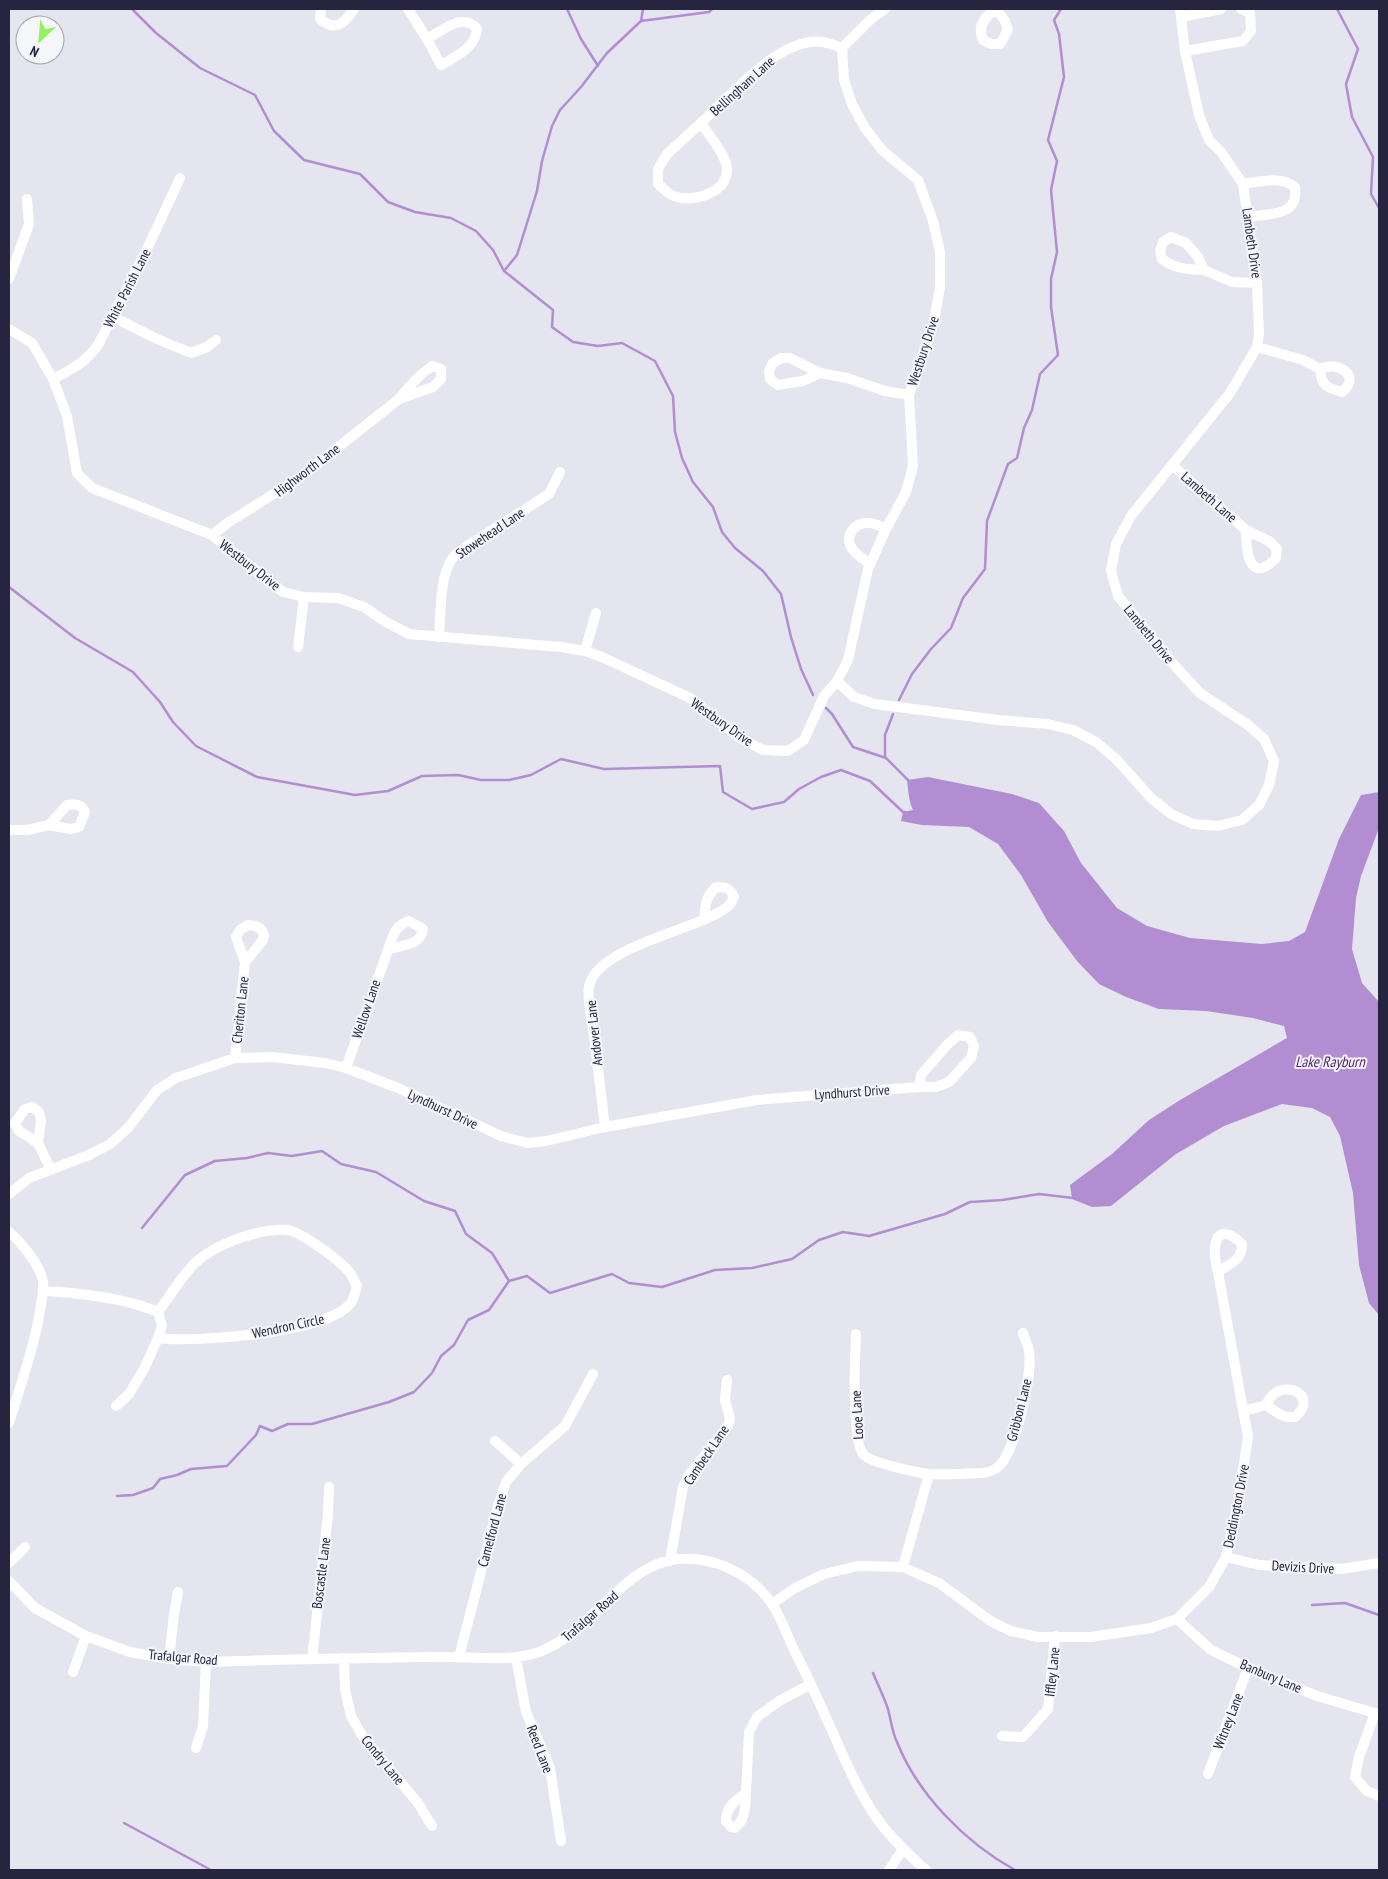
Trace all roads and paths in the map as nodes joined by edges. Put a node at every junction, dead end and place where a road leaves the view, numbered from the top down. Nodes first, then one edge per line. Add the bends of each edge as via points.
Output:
1 (321, 9) edge
2 (354, 9) edge
3 (408, 9) edge
4 (885, 9) edge
5 (1221, 9) edge
6 (1241, 9) edge
7 (1180, 13) edge
8 (428, 38) junction
9 (842, 48) junction
10 (1185, 50) junction
11 (701, 124) junction
12 (180, 178) dead end
13 (1243, 184) junction
14 (27, 200) dead end
15 (1249, 217) junction
16 (1204, 270) dead end
17 (9, 279) edge
18 (1257, 283) junction
19 (113, 317) junction
20 (9, 329) edge
21 (216, 340) dead end
22 (1257, 347) junction
23 (1320, 369) dead end
24 (820, 373) dead end
25 (53, 379) junction
26 (909, 395) junction
27 (399, 399) dead end
28 (1172, 465) junction
29 (560, 472) dead end
30 (886, 529) junction
31 (1246, 530) dead end
32 (212, 535) junction
33 (870, 564) junction
34 (304, 597) junction
35 (596, 613) dead end
36 (440, 637) junction
37 (298, 647) dead end
38 (585, 651) junction
39 (837, 681) junction
40 (48, 825) dead end
41 (9, 830) edge
42 (704, 920) dead end
43 (388, 950) dead end
44 (245, 962) dead end
45 (234, 1058) junction
46 (346, 1068) junction
47 (919, 1087) junction
48 (604, 1127) junction
49 (38, 1143) dead end
50 (52, 1170) junction
51 (9, 1194) edge
52 (9, 1232) edge
53 (1218, 1272) dead end
54 (43, 1291) junction
55 (158, 1312) junction
56 (1023, 1333) dead end
57 (856, 1334) dead end
58 (158, 1338) junction
59 (593, 1374) dead end
60 (726, 1380) dead end
61 (1266, 1405) dead end
62 (116, 1406) dead end
63 (1244, 1411) junction
64 (9, 1423) edge
65 (495, 1441) dead end
66 (521, 1464) junction
67 (929, 1474) junction
68 (329, 1487) dead end
69 (25, 1547) dead end
70 (1226, 1557) junction
71 (670, 1560) junction
72 (9, 1563) edge
73 (1379, 1563) edge
74 (903, 1567) junction
75 (9, 1581) edge
76 (178, 1592) dead end
77 (772, 1604) junction
78 (1177, 1619) junction
79 (86, 1636) junction
80 (1056, 1636) junction
81 (459, 1656) junction
82 (312, 1658) junction
83 (344, 1658) junction
84 (516, 1658) junction
85 (169, 1659) junction
86 (206, 1662) junction
87 (1248, 1668) junction
88 (73, 1672) dead end
89 (811, 1684) junction
90 (1377, 1713) edge
91 (1002, 1736) dead end
92 (196, 1748) dead end
93 (1208, 1774) dead end
94 (746, 1794) dead end
95 (1379, 1796) edge
96 (432, 1826) dead end
97 (561, 1841) dead end
98 (903, 1849) junction
99 (888, 1870) edge
100 (926, 1870) edge

1 - 2 street via 320,19 329,26 345,20
3 - 8 street
4 - 9 street
5 - 7 street
6 - 10 street via 1250,13 1251,31 1243,41
7 - 10 street, Lambeth Drive
8 - 8 street via 441,65 466,50 476,38 477,30 470,22 464,21
9 - 11 street, Bellingham Lane via 823,42 800,44 768,60
9 - 26 street, Westbury Drive via 844,80 852,104 882,150 918,180 940,252 940,287 934,321
10 - 13 street, Lambeth Drive via 1199,115 1210,140
11 - 11 street, Bellingham Lane via 722,154 727,171 721,186 708,195 681,198 668,194 658,184 658,168 666,154
12 - 19 street, White Parish Lane
13 - 15 street, Lambeth Drive
13 - 15 street via 1282,180 1295,187 1295,201 1284,212
14 - 17 street via 29,224
15 - 18 street, Lambeth Drive
16 - 18 street via 1232,282
18 - 22 street, Lambeth Drive via 1260,316
19 - 21 street via 192,353
19 - 25 street, White Parish Lane via 90,357
20 - 25 street, Westbury Drive via 32,343
22 - 23 street via 1303,360
22 - 28 street, Lambeth Drive via 1230,393
24 - 26 street
25 - 32 street, Westbury Drive via 67,416 77,473 92,488
26 - 30 street, Westbury Drive via 913,466 906,492
27 - 32 street, Highworth Lane via 299,478
28 - 31 street, Lambeth Lane
28 - 39 street, Lambeth Drive via 1131,516 1116,544 1111,571 1118,596 1175,666 1200,692 1248,724 1264,739 1274,761 1269,785 1259,805 1242,820 1218,826 1193,824 1171,814 1151,798 1116,759 1096,742 1073,730 1048,724 875,704 854,696
29 - 36 street, Stowehead Lane via 549,494 453,557 444,582
30 - 33 street, Westbury Drive
30 - 33 street via 867,522 851,532 850,546
32 - 34 street, Westbury Drive via 283,592
33 - 39 street, Westbury Drive via 848,660
34 - 36 street, Westbury Drive via 338,598 364,607 409,634
34 - 37 street
35 - 38 street
36 - 38 street, Westbury Drive
38 - 39 street, Westbury Drive via 690,698 740,738 763,750 788,751 804,740 824,696
40 - 41 street
42 - 48 street, Andover Lane via 618,954 598,968 589,986
43 - 46 street, Wellow Lane
44 - 45 street, Cheriton Lane
45 - 46 street, Lyndhurst Drive via 272,1057
45 - 50 street, Lyndhurst Drive via 176,1078 157,1090 128,1128 110,1144
46 - 48 street, Lyndhurst Drive via 398,1088 501,1136 527,1143
47 - 47 street, Lyndhurst Drive via 921,1075 947,1045 958,1035 970,1037 974,1046 971,1058 949,1082 936,1087
47 - 48 street, Lyndhurst Drive via 757,1100
49 - 50 street
50 - 51 street, Lyndhurst Drive via 29,1178
52 - 54 street via 18,1239 36,1265 43,1281
53 - 63 street, Deddington Drive
54 - 55 street via 143,1305
54 - 64 street via 31,1353
55 - 58 street via 162,1326
55 - 58 street, Wendron Circle via 196,1262 217,1248 266,1231 289,1230 319,1247 350,1273 357,1286 351,1304 334,1316 306,1325 230,1338
56 - 67 street, Gribbon Lane via 1029,1352 1026,1392 1006,1458 1000,1466 983,1473
57 - 67 street, Looe Lane via 854,1367 860,1450 870,1460
58 - 62 street via 144,1369
59 - 66 street, Camelford Lane via 565,1426
60 - 71 street, Cambeck Lane via 728,1426 688,1476 683,1487
61 - 63 street
63 - 70 street, Deddington Drive via 1248,1437
65 - 66 street
66 - 81 street, Camelford Lane via 506,1482 498,1506
67 - 74 street
68 - 82 street, Boscastle Lane
69 - 72 street
70 - 73 street, Devizis Drive via 1259,1565 1341,1569
70 - 78 street, Deddington Drive via 1209,1587
71 - 77 street, Trafalgar Road via 715,1562 756,1586
71 - 84 street, Trafalgar Road via 631,1580 560,1643
74 - 77 street, Deddington Drive via 858,1566 824,1574
74 - 80 street, Deddington Drive via 939,1583 992,1622 1011,1631 1038,1638
75 - 79 street, Trafalgar Road via 35,1608
76 - 85 street
77 - 89 street, Trafalgar Road
78 - 80 street, Deddington Drive via 1150,1628 1090,1637
78 - 87 street, Banbury Lane via 1211,1650
79 - 85 street, Trafalgar Road via 130,1652
79 - 88 street
80 - 91 street, Iffley Lane via 1048,1709 1023,1737
81 - 83 street, Trafalgar Road
81 - 84 street, Trafalgar Road
82 - 83 street, Trafalgar Road
82 - 86 street, Trafalgar Road
83 - 96 street, Condry Lane via 345,1689 351,1716 363,1737 418,1803
84 - 97 street, Reed Lane via 526,1712 550,1768
85 - 86 street, Trafalgar Road
86 - 92 street via 202,1726
87 - 90 street, Banbury Lane via 1317,1696
87 - 93 street, Witney Lane
89 - 94 street via 757,1717 749,1732
89 - 98 street, Trafalgar Road via 859,1790 878,1821
90 - 95 street via 1359,1757 1355,1777 1367,1791
98 - 99 street
98 - 100 street, Trafalgar Road

